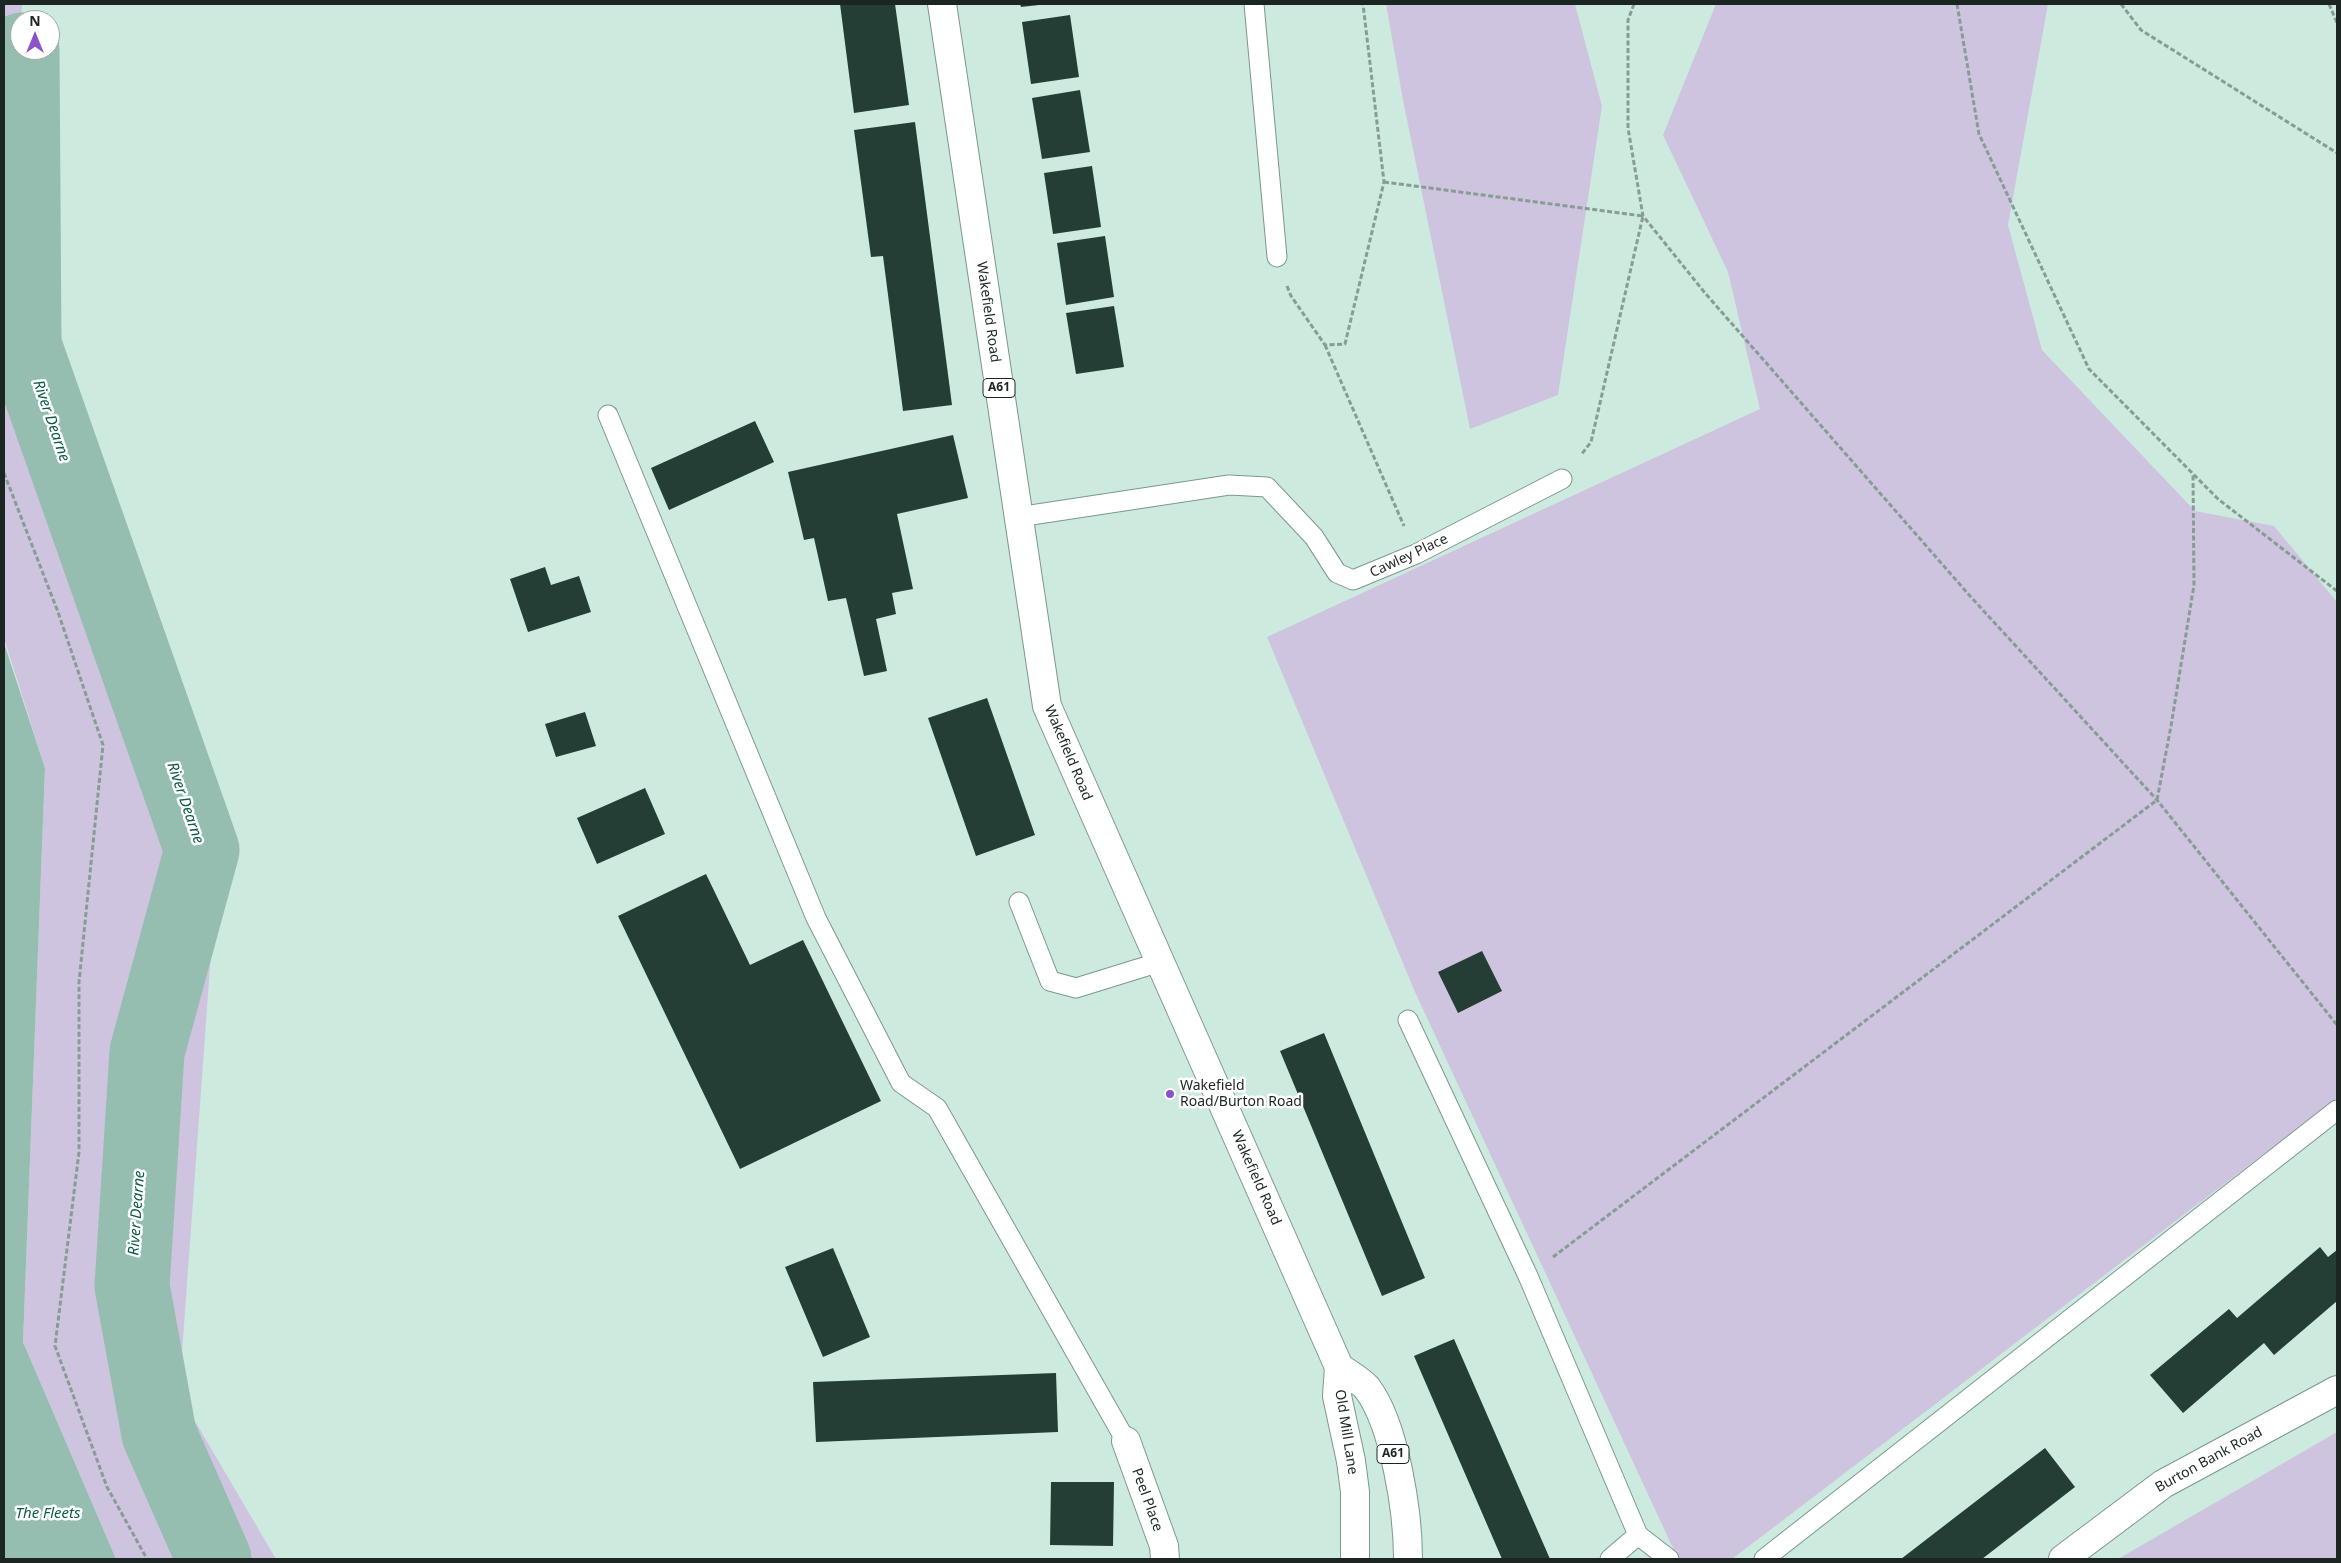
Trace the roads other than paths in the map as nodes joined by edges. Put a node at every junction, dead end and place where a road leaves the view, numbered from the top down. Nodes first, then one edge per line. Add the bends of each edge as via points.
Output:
1 (942, 4) edge
2 (1254, 4) edge
3 (1277, 257) road end
4 (608, 415) dead end
5 (1562, 479) road end
6 (1018, 517) junction
7 (1019, 902) dead end
8 (1160, 962) junction
9 (1408, 1020) dead end
10 (2337, 1110) edge
11 (1339, 1367) junction
12 (2337, 1390) edge
13 (1126, 1441) joint
14 (1638, 1535) junction
15 (1409, 1557) edge
16 (1165, 1559) edge
17 (1355, 1559) edge
18 (1610, 1559) edge
19 (1669, 1559) edge
20 (1764, 1559) edge
21 (2063, 1559) edge

1 - 6 main road, Wakefield Road / A61
2 - 3 lane
4 - 13 lane via 816,918 901,1083 937,1108
5 - 6 lane, Cawley Place via 1416,554 1353,580 1337,574 1314,537 1267,488 1229,485
6 - 8 main road, Wakefield Road / A61 via 1046,706
7 - 8 lane via 1050,981 1076,988
8 - 11 main road, Wakefield Road / A61
9 - 14 lane via 1528,1276
10 - 20 lane
11 - 15 main road, Old Mill Lane / A61 via 1366,1387 1386,1425 1399,1478
11 - 17 main road, Old Mill Lane / A61 via 1337,1396 1355,1492
12 - 21 main road, Burton Bank Road via 2163,1484
13 - 16 main road, Peel Place via 1164,1546
14 - 18 lane
14 - 19 lane

